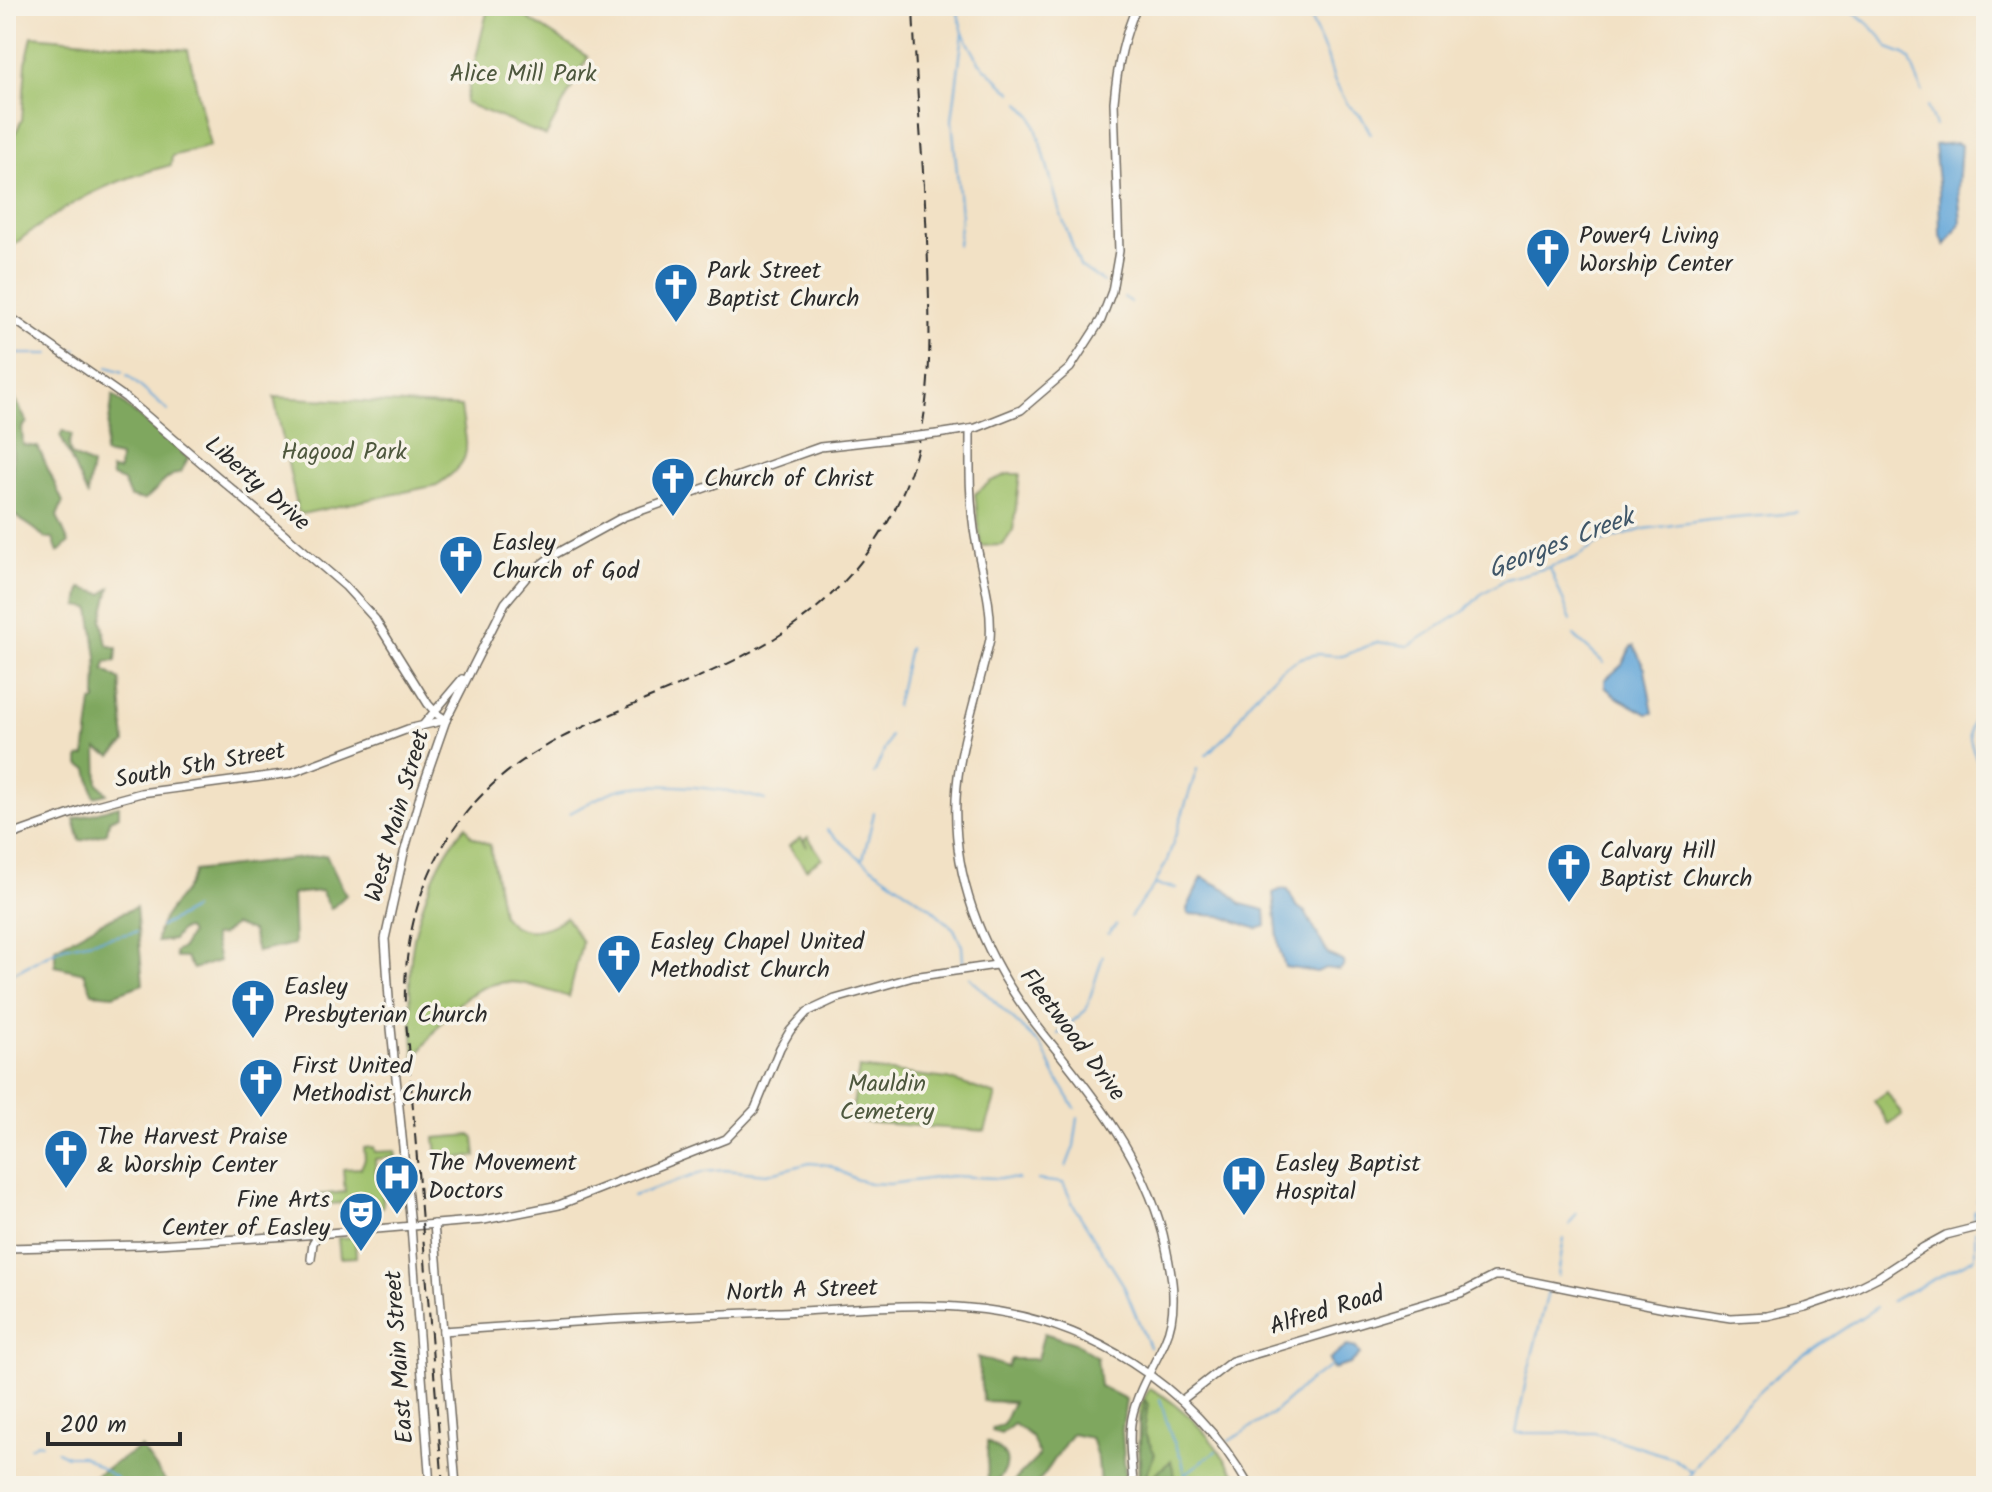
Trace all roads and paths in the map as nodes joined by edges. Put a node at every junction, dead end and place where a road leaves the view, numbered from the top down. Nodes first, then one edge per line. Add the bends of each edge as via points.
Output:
1 (1137, 6) edge
2 (6, 314) edge
3 (970, 429) junction
4 (473, 666) junction
5 (435, 713) junction
6 (446, 720) junction
7 (422, 726) junction
8 (6, 837) edge
9 (996, 965) junction
10 (434, 1224) junction
11 (1986, 1225) edge
12 (411, 1226) junction
13 (319, 1234) junction
14 (6, 1248) edge
15 (311, 1259) dead end
16 (443, 1331) junction
17 (1149, 1373) junction
18 (1182, 1400) junction
19 (430, 1486) edge
20 (456, 1486) edge
21 (1133, 1486) edge
22 (1249, 1486) edge

1 - 3 main road, West Main Street via 1116,78 1119,251 1108,304 1081,355 1047,391 1010,416
2 - 5 main road, Liberty Drive via 126,398 345,586 375,619
3 - 4 main road, West Main Street, bridge via 820,447 601,527 552,556 516,588
3 - 9 main road, Fleetwood Drive via 970,496 991,624 959,765 957,831 969,904
4 - 5 main road
4 - 6 main road, West Main Street
5 - 6 main road, Liberty Drive
5 - 7 main road
6 - 7 main road, South 5th Street
6 - 12 main road, West Main Street via 422,789 385,939
7 - 8 main road, South 5th Street via 291,773 141,793
9 - 10 main road via 913,977 807,1012 780,1048 755,1109 726,1139 559,1205 515,1216
9 - 17 main road, Fleetwood Drive via 1122,1138 1156,1211 1173,1307 1169,1330
10 - 12 main road
10 - 16 main road
11 - 18 main road, Alfred Road via 1946,1235 1846,1293 1767,1316 1731,1318 1494,1276 1461,1293 1232,1361
12 - 13 main road
12 - 19 main road, East Main Street
13 - 14 main road
13 - 15 main road
16 - 17 main road, North A Street via 674,1315 967,1307 1069,1330
16 - 20 main road
17 - 18 main road, North A Street
17 - 21 main road, Fleetwood Drive via 1131,1423
18 - 22 main road, North A Street via 1206,1424

